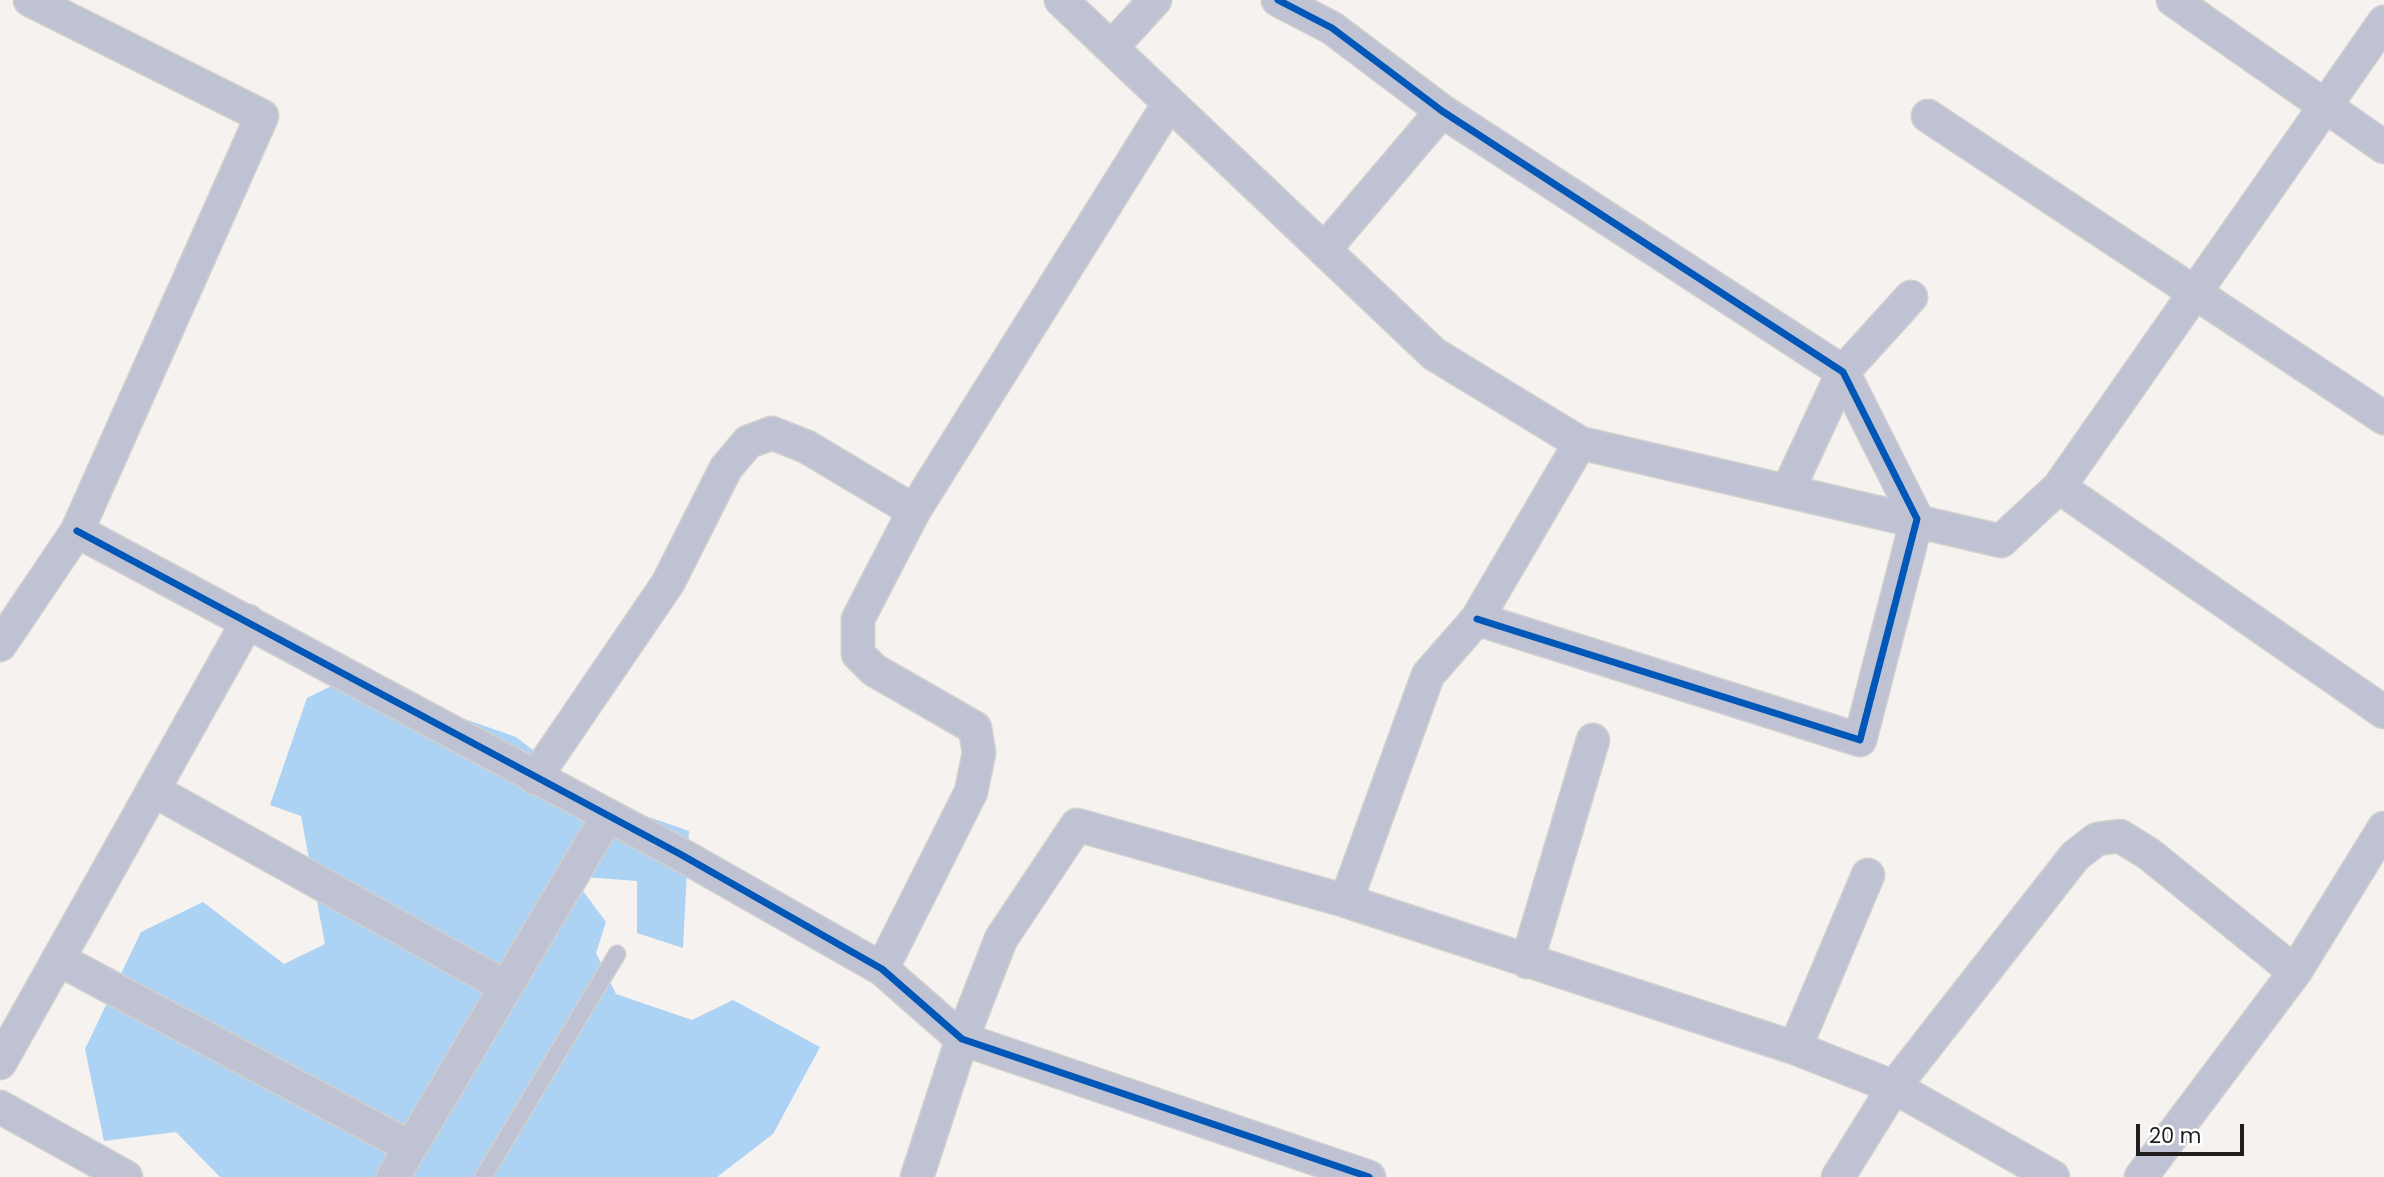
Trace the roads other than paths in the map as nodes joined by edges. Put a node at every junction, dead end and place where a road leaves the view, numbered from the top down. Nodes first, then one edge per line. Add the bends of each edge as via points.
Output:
1 (30, 0) edge
2 (1061, 0) edge
3 (1155, 0) edge
4 (1278, 0) edge
5 (2173, 0) edge
6 (2384, 22) edge
7 (1112, 47) junction
8 (1168, 105) junction
9 (2325, 106) junction
10 (1442, 111) junction
11 (1928, 116) dead end
12 (2384, 148) edge
13 (1324, 250) junction
14 (2195, 292) junction
15 (1911, 297) dead end
16 (1843, 372) junction
17 (2384, 418) edge
18 (1580, 443) junction
19 (2059, 487) junction
20 (1788, 490) junction
21 (914, 511) junction
22 (1917, 519) junction
23 (77, 531) junction
24 (1477, 619) junction
25 (248, 621) junction
26 (0, 645) edge
27 (2384, 712) edge
28 (1593, 740) dead end
29 (535, 778) junction
30 (153, 790) junction
31 (607, 817) junction
32 (2384, 828) edge
33 (1868, 876) dead end
34 (1346, 901) junction
35 (617, 954) dead end
36 (58, 960) junction
37 (1527, 962) junction
38 (882, 969) junction
39 (2295, 972) junction
40 (506, 987) junction
41 (962, 1039) junction
42 (1795, 1048) junction
43 (0, 1063) edge
44 (1894, 1087) junction
45 (0, 1107) edge
46 (410, 1147) junction
47 (126, 1177) edge
48 (393, 1177) edge
49 (483, 1177) edge
50 (918, 1177) edge
51 (1369, 1177) edge
52 (1838, 1177) edge
53 (2053, 1177) edge
54 (2141, 1177) edge

1 - 23 street via 262,116
2 - 7 street
3 - 7 street
4 - 10 street via 1332,28
5 - 9 street
6 - 9 street
7 - 8 street
8 - 13 street
8 - 21 street
9 - 12 street
9 - 14 street
10 - 13 street
10 - 16 street
11 - 14 street
13 - 18 street via 1434,354
14 - 17 street
14 - 19 street
15 - 16 street
16 - 20 street
16 - 22 street
18 - 20 street
18 - 24 street
19 - 22 street via 2001,541
19 - 27 street
20 - 22 street
21 - 29 street via 807,447 772,433 748,442 726,468 668,583
21 - 38 street via 858,619 858,654 874,670 975,728 979,753 971,792
22 - 24 street via 1860,740
23 - 25 street
23 - 26 street
24 - 34 street via 1428,675
25 - 29 street
25 - 30 street
28 - 37 street
29 - 31 street
30 - 36 street
30 - 40 street
31 - 38 street
31 - 40 street
32 - 39 street
33 - 42 street
34 - 37 street
34 - 41 street via 1077,825 1001,939
35 - 49 lane
36 - 43 street
36 - 46 street
37 - 42 street
38 - 41 street
39 - 44 street via 2149,854 2120,836 2097,839 2075,856
39 - 54 street
40 - 46 street
41 - 50 street
41 - 51 street
42 - 44 street
44 - 52 street
44 - 53 street
45 - 47 street
46 - 48 street

